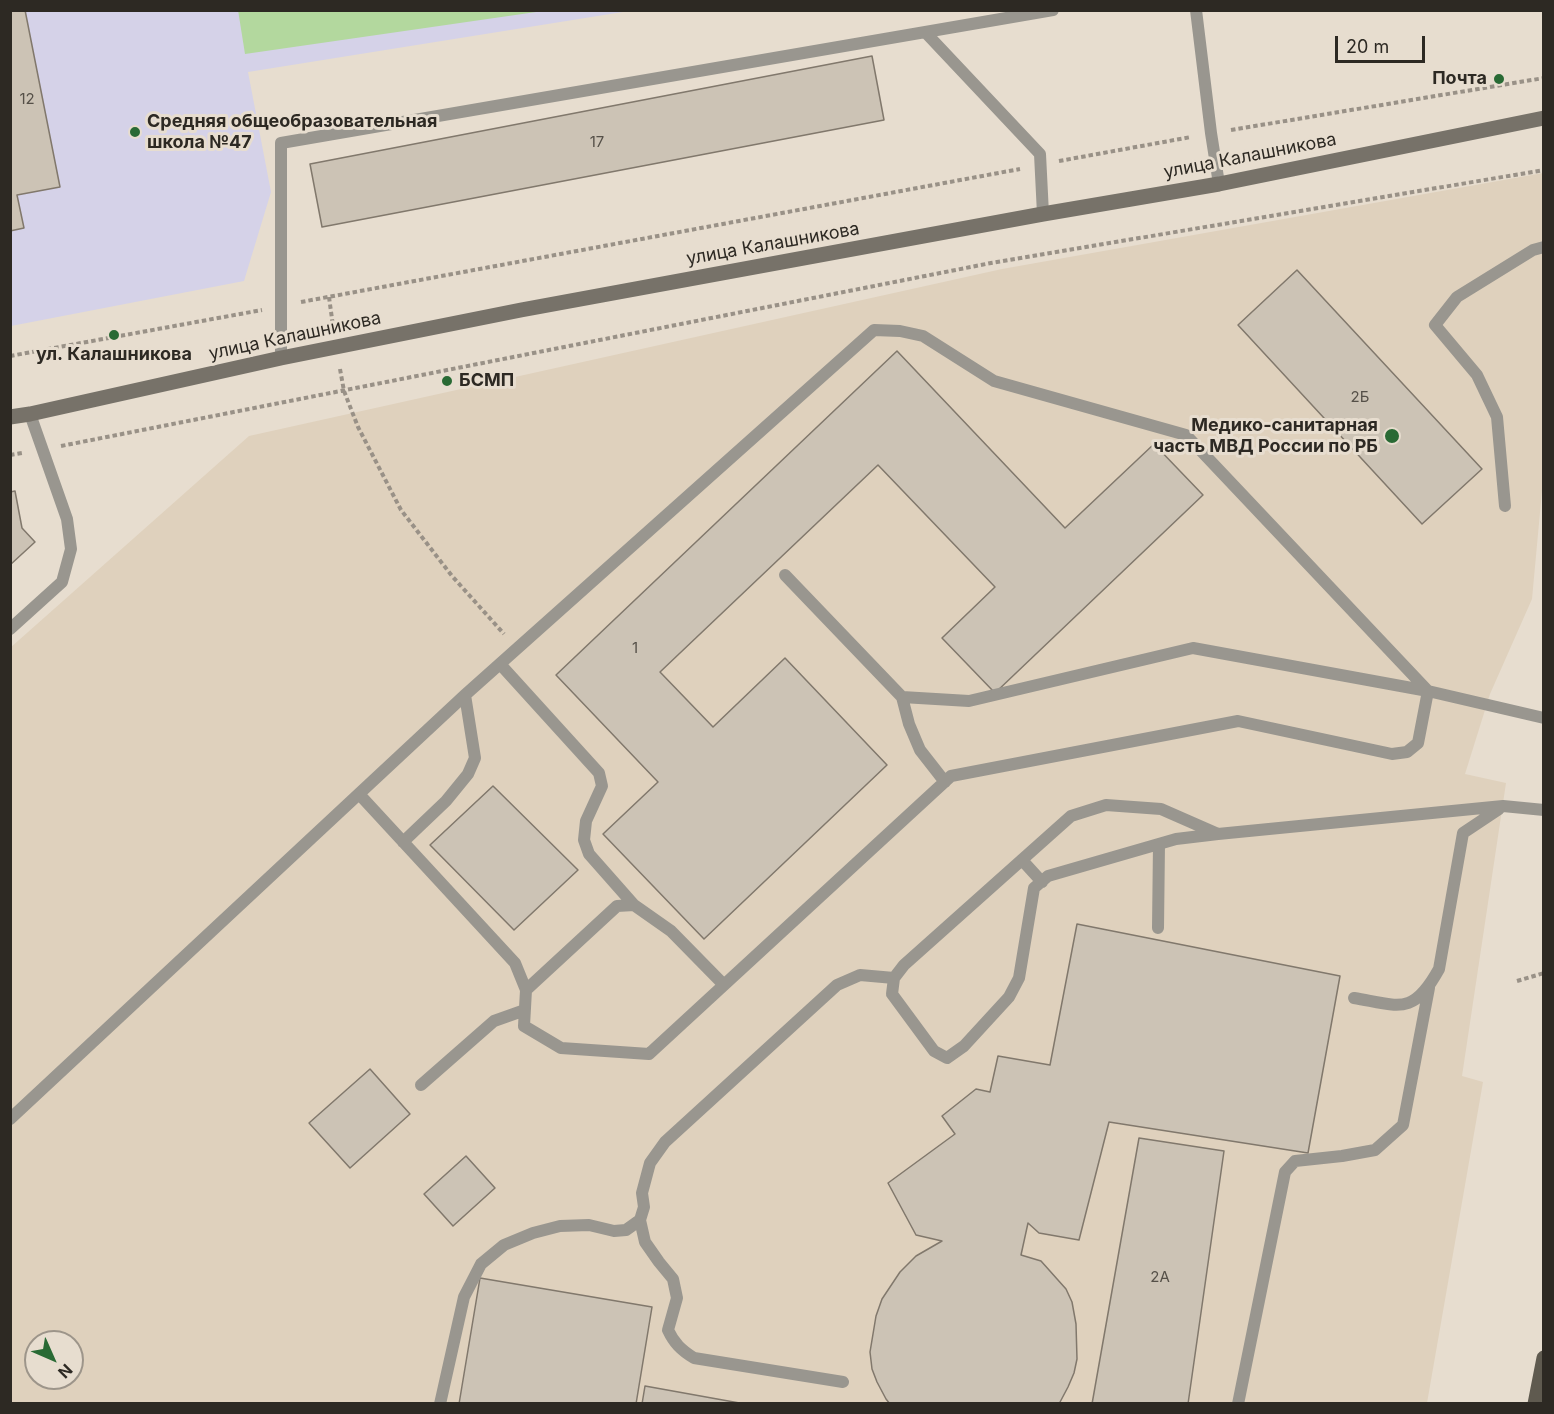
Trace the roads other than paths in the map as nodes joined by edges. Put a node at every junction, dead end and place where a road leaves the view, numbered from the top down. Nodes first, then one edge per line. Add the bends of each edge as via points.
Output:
1 (1053, 10) edge
2 (1197, 10) edge
3 (926, 33) junction
4 (1544, 118) edge
5 (1219, 184) junction
6 (1043, 214) junction
7 (1544, 247) edge
8 (281, 358) junction
9 (30, 414) junction
10 (10, 417) edge
11 (1505, 506) dead end
12 (785, 575) dead end
13 (10, 629) edge
14 (500, 664) junction
15 (1428, 691) junction
16 (465, 695) junction
17 (902, 697) junction
18 (1544, 718) edge
19 (945, 782) junction
20 (359, 794) junction
21 (1503, 806) junction
22 (1544, 810) edge
23 (1218, 834) junction
24 (403, 842) junction
25 (1159, 844) junction
26 (1022, 860) junction
27 (1042, 882) junction
28 (634, 905) junction
29 (1158, 928) dead end
30 (894, 978) junction
31 (724, 985) junction
32 (1429, 988) junction
33 (526, 990) junction
34 (1354, 998) dead end
35 (525, 1010) junction
36 (421, 1085) dead end
37 (10, 1119) edge
38 (640, 1220) junction
39 (1544, 1358) edge
40 (843, 1382) dead end
41 (440, 1404) edge
42 (1238, 1404) edge
43 (1535, 1404) edge

1 - 3 lane
2 - 5 lane
3 - 6 lane via 1040,153
3 - 8 lane via 281,143
4 - 5 main road, улица Калашникова
5 - 6 main road, улица Калашникова
6 - 8 main road, улица Калашникова
7 - 11 lane via 1457,297 1435,325 1477,375 1497,417
8 - 9 main road, улица Калашникова
9 - 10 main road, улица Калашникова
9 - 13 lane via 67,519 71,549 62,582
12 - 17 lane
14 - 15 lane via 874,330 923,336 994,381 1186,435
14 - 16 lane
14 - 28 lane via 599,773 602,786 586,821 584,840 589,854
15 - 17 lane via 1193,648 969,701
15 - 18 lane
15 - 19 lane via 1418,743 1407,752 1392,754 1238,722 951,776
16 - 20 lane
16 - 24 lane via 475,758 468,774 446,801
17 - 19 lane via 920,750
19 - 31 lane
20 - 24 lane
20 - 37 lane
21 - 22 lane
21 - 23 lane
21 - 32 lane via 1463,833 1439,969
23 - 25 lane via 1176,838
23 - 26 lane via 1161,809 1106,805 1071,816
24 - 33 lane via 515,963
25 - 27 lane via 1048,876
25 - 29 lane
26 - 27 lane
26 - 30 lane
27 - 30 lane via 1034,888 1019,978 1009,997 964,1046 947,1058 934,1051 892,994
28 - 31 lane via 671,930
28 - 33 lane via 617,906
30 - 38 lane via 860,975 837,985 665,1142 650,1163
31 - 35 lane via 649,1054 561,1048 524,1026
32 - 34 lane via 1413,1002 1399,1006
32 - 42 lane via 1403,1125 1375,1150 1295,1161 1285,1172
33 - 35 lane
35 - 36 lane via 494,1021
38 - 40 lane via 645,1242 673,1279 677,1298 668,1330 681,1350 694,1358
38 - 41 lane via 620,1231 560,1226 533,1233 504,1245 481,1264 464,1297
39 - 43 main road

